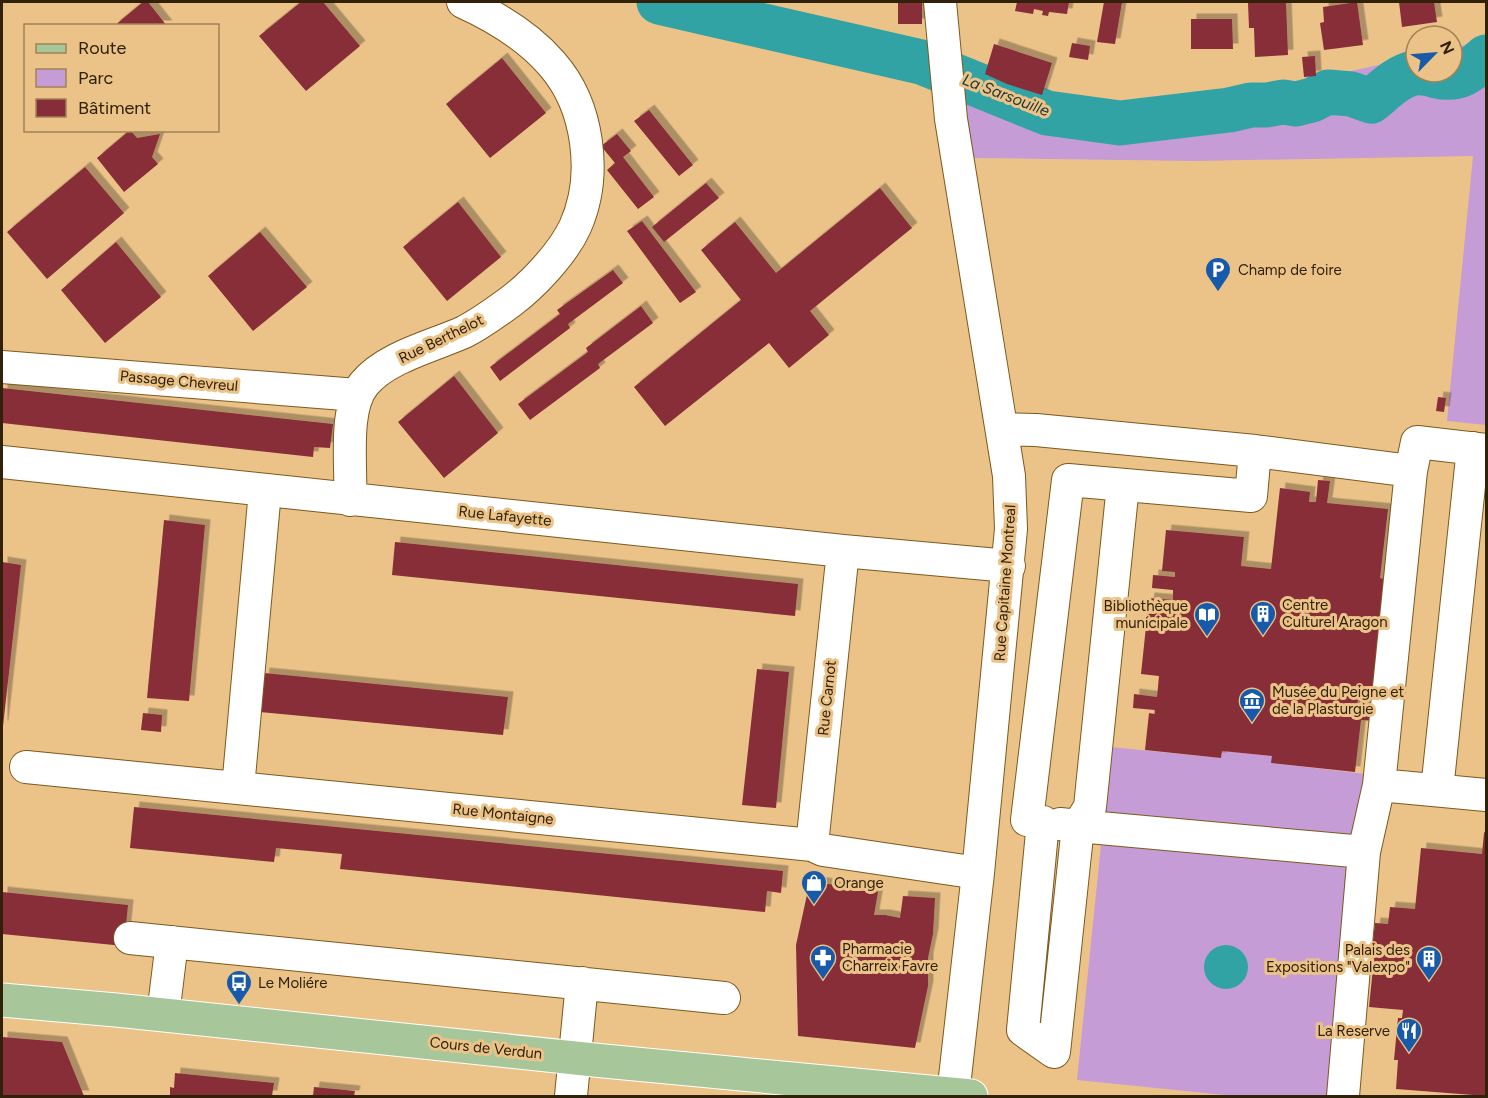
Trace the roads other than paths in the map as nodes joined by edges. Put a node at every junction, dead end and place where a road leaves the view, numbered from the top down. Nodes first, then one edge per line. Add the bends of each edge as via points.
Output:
1 (463, 2) edge
2 (940, 2) edge
3 (2, 367) edge
4 (357, 395) junction
5 (1002, 429) junction
6 (1480, 449) edge
7 (1256, 451) junction
8 (2, 462) edge
9 (1411, 471) junction
10 (1124, 485) junction
11 (265, 490) junction
12 (350, 500) junction
13 (843, 551) junction
14 (1009, 566) junction
15 (26, 767) dead end
16 (1379, 785) junction
17 (237, 788) junction
18 (1437, 790) junction
19 (1486, 795) edge
20 (984, 815) junction
21 (1035, 821) junction
22 (1078, 826) junction
23 (812, 845) junction
24 (1364, 852) junction
25 (978, 873) junction
26 (130, 938) dead end
27 (172, 942) junction
28 (582, 983) junction
29 (724, 998) dead end
30 (2, 1000) edge
31 (163, 1015) junction
32 (574, 1058) junction
33 (571, 1096) edge
34 (962, 1096) edge
35 (1343, 1096) edge

1 - 4 street, Rue Berthelot via 526,38 553,65 572,94 585,132 588,169 580,210 559,254 513,300 466,331 387,366 365,382
2 - 5 street, Rue Capitaine Montreal via 950,101
3 - 4 street, Passage Chevreul
4 - 12 street via 351,410
5 - 7 street
5 - 14 street, Rue Capitaine Montreal via 1011,498
6 - 9 street via 1417,442
6 - 18 street
7 - 9 street
7 - 10 street via 1251,496
8 - 11 street, Rue Lafayette
9 - 16 street
10 - 21 street via 1068,480
10 - 22 street via 1090,807
11 - 12 street, Rue Lafayette
11 - 17 street
12 - 13 street, Rue Lafayette
13 - 14 street, Rue Lafayette
13 - 23 street, Rue Carnot
14 - 20 street, Rue Capitaine Montreal
15 - 17 street, Rue Montaigne
16 - 18 street
16 - 24 street
17 - 23 street, Rue Montaigne
18 - 19 street
20 - 21 street
20 - 25 street, Rue Capitaine Montreal
21 - 22 street
21 - 22 street via 1023,1030 1054,1052
22 - 24 street
23 - 25 street, Rue Montaigne
24 - 35 street
25 - 34 street, Rue Capitaine Montreal
26 - 27 street
27 - 28 street
27 - 31 street
28 - 29 street
28 - 32 street
30 - 31 main road, Cours de Verdun
31 - 32 main road, Cours de Verdun
32 - 33 street
32 - 34 main road, Cours de Verdun

